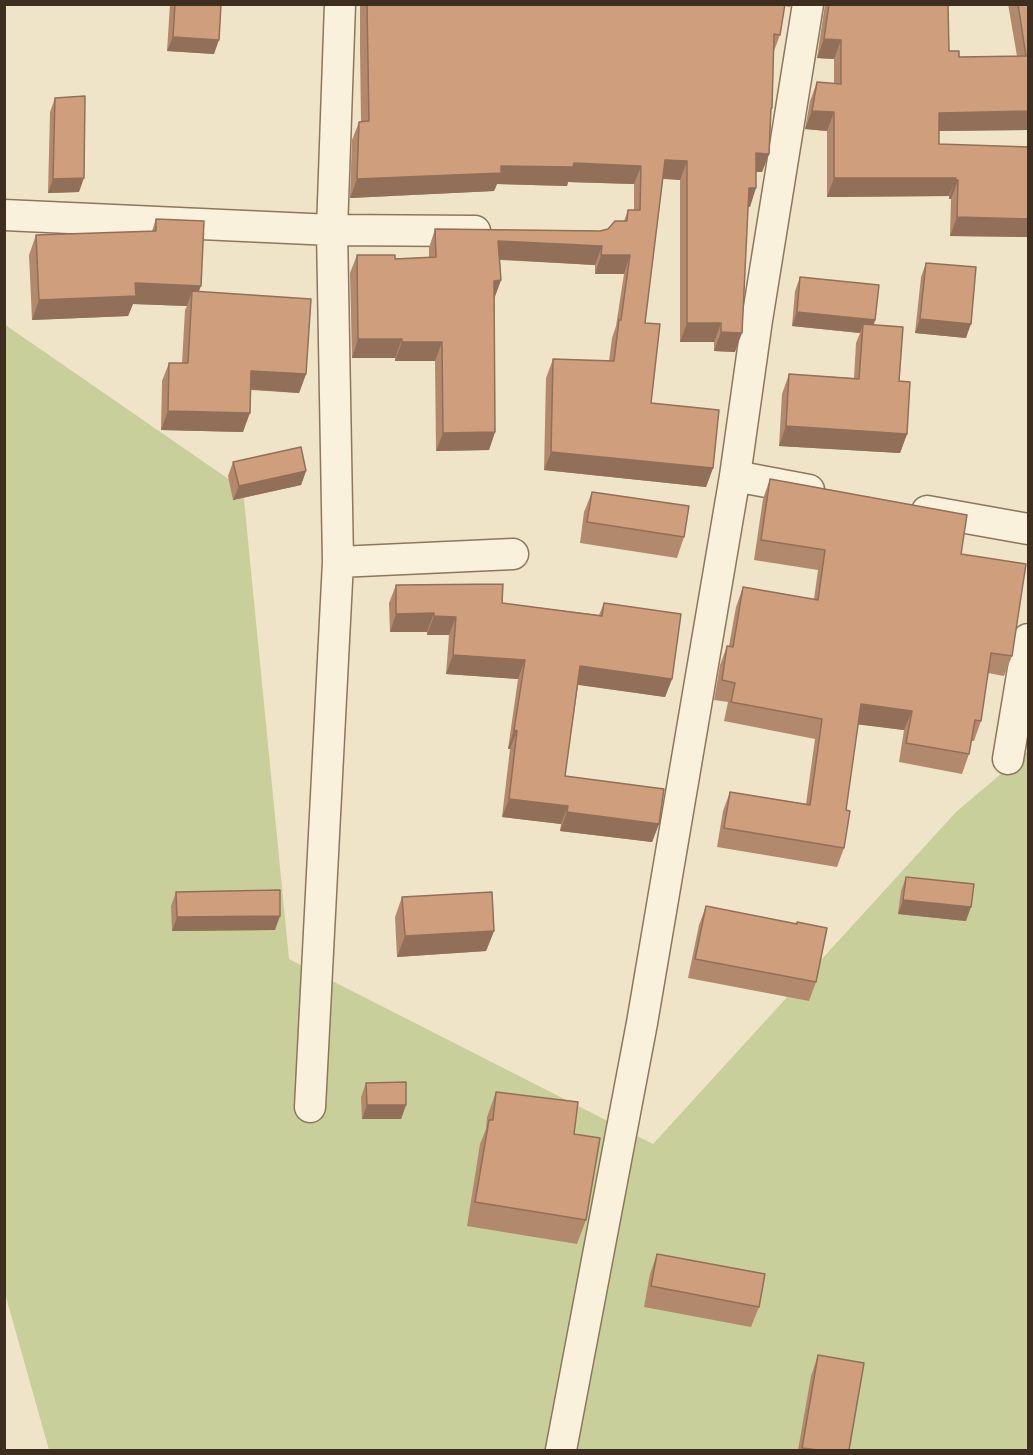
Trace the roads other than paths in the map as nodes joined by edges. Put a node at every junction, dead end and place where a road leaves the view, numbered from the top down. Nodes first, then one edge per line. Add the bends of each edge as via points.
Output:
1 (340, 4) edge
2 (808, 4) edge
3 (4, 215) edge
4 (332, 230) junction
5 (498, 231) edge
6 (735, 476) junction
7 (841, 495) edge
8 (900, 506) edge
9 (1029, 529) edge
10 (513, 554) dead end
11 (338, 562) junction
12 (1029, 639) edge
13 (1008, 759) dead end
14 (310, 1107) dead end
15 (561, 1450) edge

1 - 4 street
2 - 6 street
3 - 4 street
4 - 5 street
4 - 11 street
6 - 7 street
6 - 15 street via 642,1023
8 - 9 street
10 - 11 street
11 - 14 street
12 - 13 street

